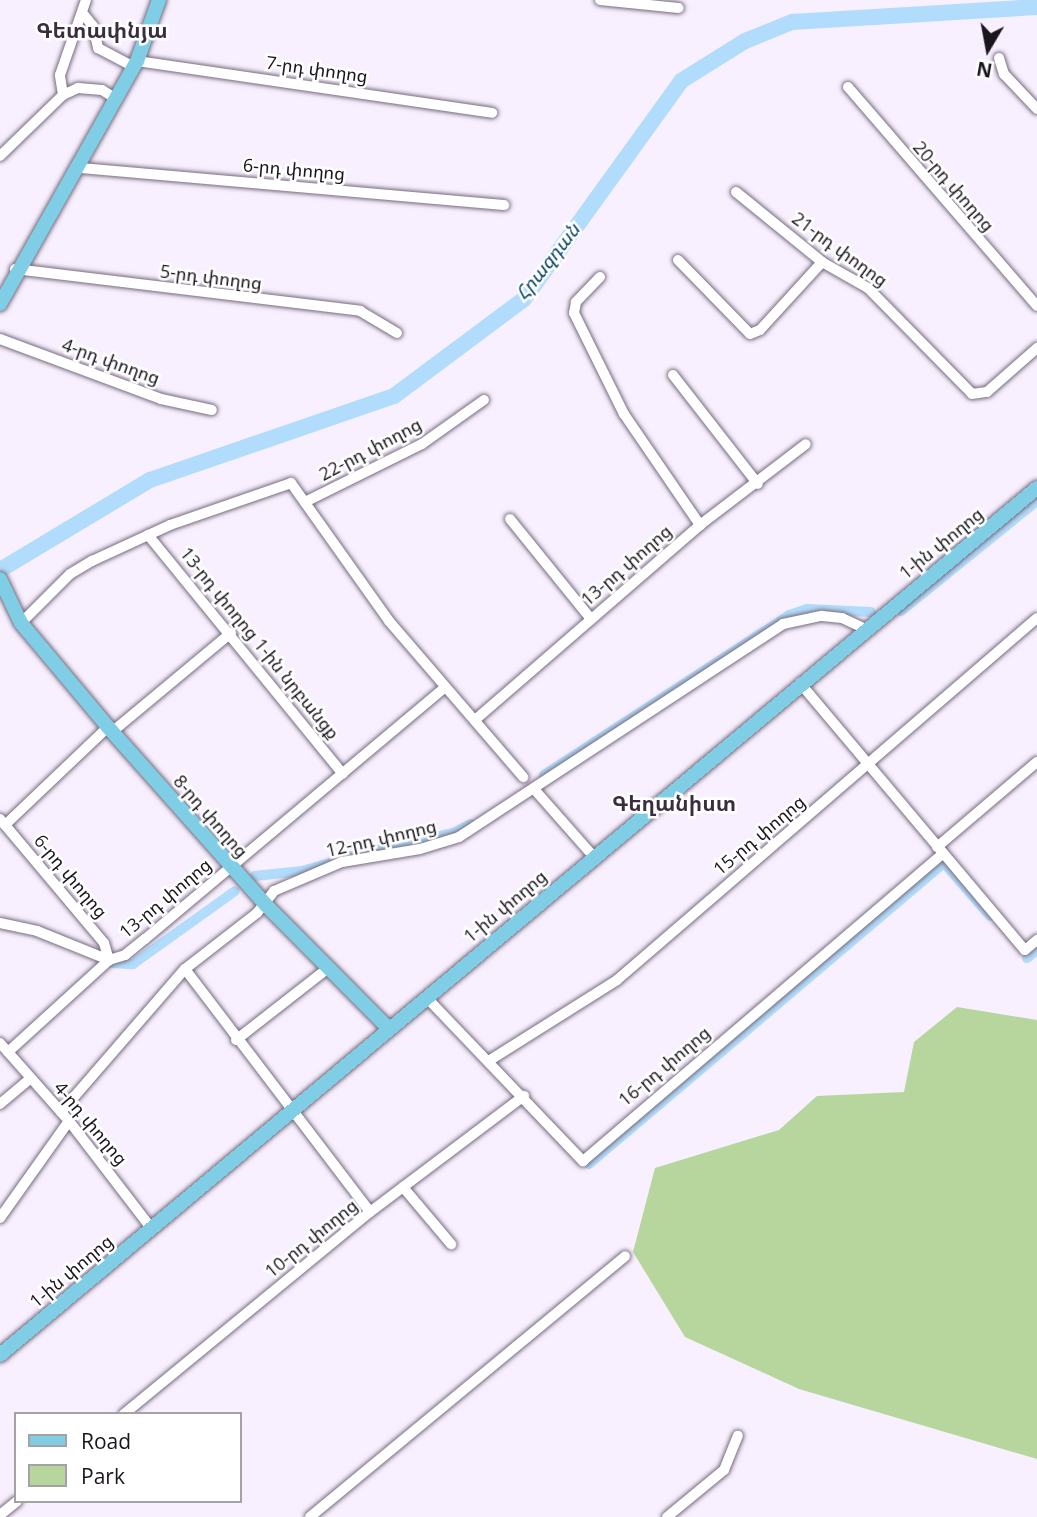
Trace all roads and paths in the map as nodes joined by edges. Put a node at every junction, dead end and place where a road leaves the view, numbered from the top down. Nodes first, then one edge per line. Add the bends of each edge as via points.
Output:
1 (86, 0) edge
2 (159, 0) edge
3 (600, 0) edge
4 (679, 8) dead end
5 (83, 15) junction
6 (999, 58) dead end
7 (135, 64) junction
8 (848, 87) dead end
9 (63, 95) junction
10 (115, 98) junction
11 (1037, 109) edge
12 (492, 113) dead end
13 (0, 156) edge
14 (80, 168) junction
15 (736, 192) dead end
16 (504, 205) dead end
17 (678, 260) dead end
18 (822, 262) junction
19 (15, 270) junction
20 (600, 277) dead end
21 (0, 304) edge
22 (1037, 306) edge
23 (397, 333) dead end
24 (0, 339) edge
25 (1037, 348) edge
26 (673, 375) dead end
27 (484, 400) dead end
28 (212, 410) dead end
29 (806, 444) dead end
30 (758, 484) junction
31 (1037, 488) edge
32 (305, 502) junction
33 (510, 519) dead end
34 (700, 524) junction
35 (148, 535) junction
36 (0, 579) edge
37 (1037, 618) edge
38 (591, 619) junction
39 (19, 620) junction
40 (866, 629) junction
41 (231, 633) junction
42 (800, 683) junction
43 (443, 689) junction
44 (475, 720) junction
45 (110, 730) junction
46 (1037, 762) edge
47 (869, 765) junction
48 (343, 774) junction
49 (523, 777) dead end
50 (534, 789) junction
51 (2, 822) edge
52 (940, 850) junction
53 (594, 857) junction
54 (230, 866) junction
55 (265, 904) junction
56 (0, 923) edge
57 (1037, 940) edge
58 (109, 960) junction
59 (328, 968) junction
60 (185, 970) junction
61 (427, 998) junction
62 (389, 1029) junction
63 (236, 1040) junction
64 (4, 1047) edge
65 (490, 1060) junction
66 (31, 1079) junction
67 (524, 1096) junction
68 (0, 1104) edge
69 (292, 1110) junction
70 (61, 1112) junction
71 (69, 1121) junction
72 (403, 1187) junction
73 (370, 1212) junction
74 (0, 1218) edge
75 (152, 1228) junction
76 (451, 1244) dead end
77 (625, 1256) dead end
78 (0, 1355) edge
79 (126, 1412) edge
80 (738, 1436) dead end
81 (15, 1503) edge
82 (0, 1515) edge
83 (310, 1517) edge
84 (667, 1517) edge

1 - 5 street
2 - 7 main road
3 - 4 street
5 - 7 street, 7-րդ փողոց via 93,26 98,48
5 - 9 street via 60,75
6 - 11 street via 1004,74
7 - 10 main road
7 - 12 street, 7-րդ փողոց
8 - 22 street, 20-րդ փողոց
9 - 10 street via 78,88 102,90
9 - 13 street
10 - 14 main road
14 - 16 street, 6-րդ փողոց
14 - 19 main road
15 - 18 street, 21-րդ փողոց
17 - 18 street via 750,334 761,330
18 - 25 street, 21-րդ փողոց via 868,288 972,394 980,395
19 - 21 main road
19 - 23 street, 5-րդ փողոց via 360,311
20 - 34 street via 576,302 574,313 624,414
24 - 28 street, 4-րդ փողոց via 162,399
26 - 30 street
27 - 32 street, 22-րդ փողոց via 422,444
29 - 30 street, 13-րդ փողոց
30 - 34 street, 13-րդ փողոց
31 - 40 main road, 1-ին փողոց
32 - 35 street via 291,483
32 - 43 street via 335,551
33 - 38 street
34 - 38 street, 13-րդ փողոց
35 - 39 street via 70,574
35 - 41 street, 13-րդ փողոց 1-ին նրբանցք
36 - 39 main road, 8-րդ փողոց
37 - 47 street, 15-րդ փողոց
38 - 44 street, 13-րդ փողոց
39 - 45 main road, 8-րդ փողոց
40 - 42 main road, 1-ին փողոց
40 - 50 street, 12-րդ փողոց via 842,618 822,616 783,624
41 - 45 street
41 - 48 street, 13-րդ փողոց 1-ին նրբանցք
42 - 47 street
42 - 53 main road, 1-ին փողոց
43 - 44 street
43 - 48 street, 13-րդ փողոց
44 - 49 street
45 - 51 street
45 - 54 main road, 8-րդ փողոց
46 - 52 street, 16-րդ փողոց
47 - 52 street
47 - 65 street, 15-րդ փողոց via 617,980
48 - 54 street, 13-րդ փողոց
50 - 53 street
50 - 55 street, 12-րդ փողոց via 459,836 312,873 274,891
51 - 58 street, 6-րդ փողոց via 104,943
52 - 57 street via 1025,950
52 - 67 street, 16-րդ փողոց via 583,1161
53 - 61 main road, 1-ին փողոց
54 - 55 main road, 8-րդ փողոց
54 - 58 street, 13-րդ փողոց via 125,955
55 - 59 main road, 8-րդ փողոց
55 - 60 street, 12-րդ փողոց
56 - 58 street via 37,931
58 - 64 street, 13-րդ փողոց
59 - 62 main road, 8-րդ փողոց
59 - 63 street
60 - 63 street
60 - 70 street, 12-րդ փողոց
61 - 62 main road, 1-ին փողոց
61 - 65 street, 16-րդ փողոց
62 - 69 main road, 1-ին փողոց
63 - 69 street
64 - 66 street, 4-րդ փողոց
65 - 67 street, 16-րդ փողոց
66 - 68 street
66 - 70 street, 4-րդ փողոց
67 - 72 street, 10-րդ փողոց
69 - 73 street
69 - 75 main road, 1-ին փողոց
70 - 71 street, 4-րդ փողոց
71 - 74 street
71 - 75 street, 4-րդ փողոց
72 - 73 street, 10-րդ փողոց
72 - 76 street
73 - 79 street, 10-րդ փողոց
75 - 78 main road, 1-ին փողոց
77 - 83 street
80 - 84 street via 724,1470
81 - 82 street

